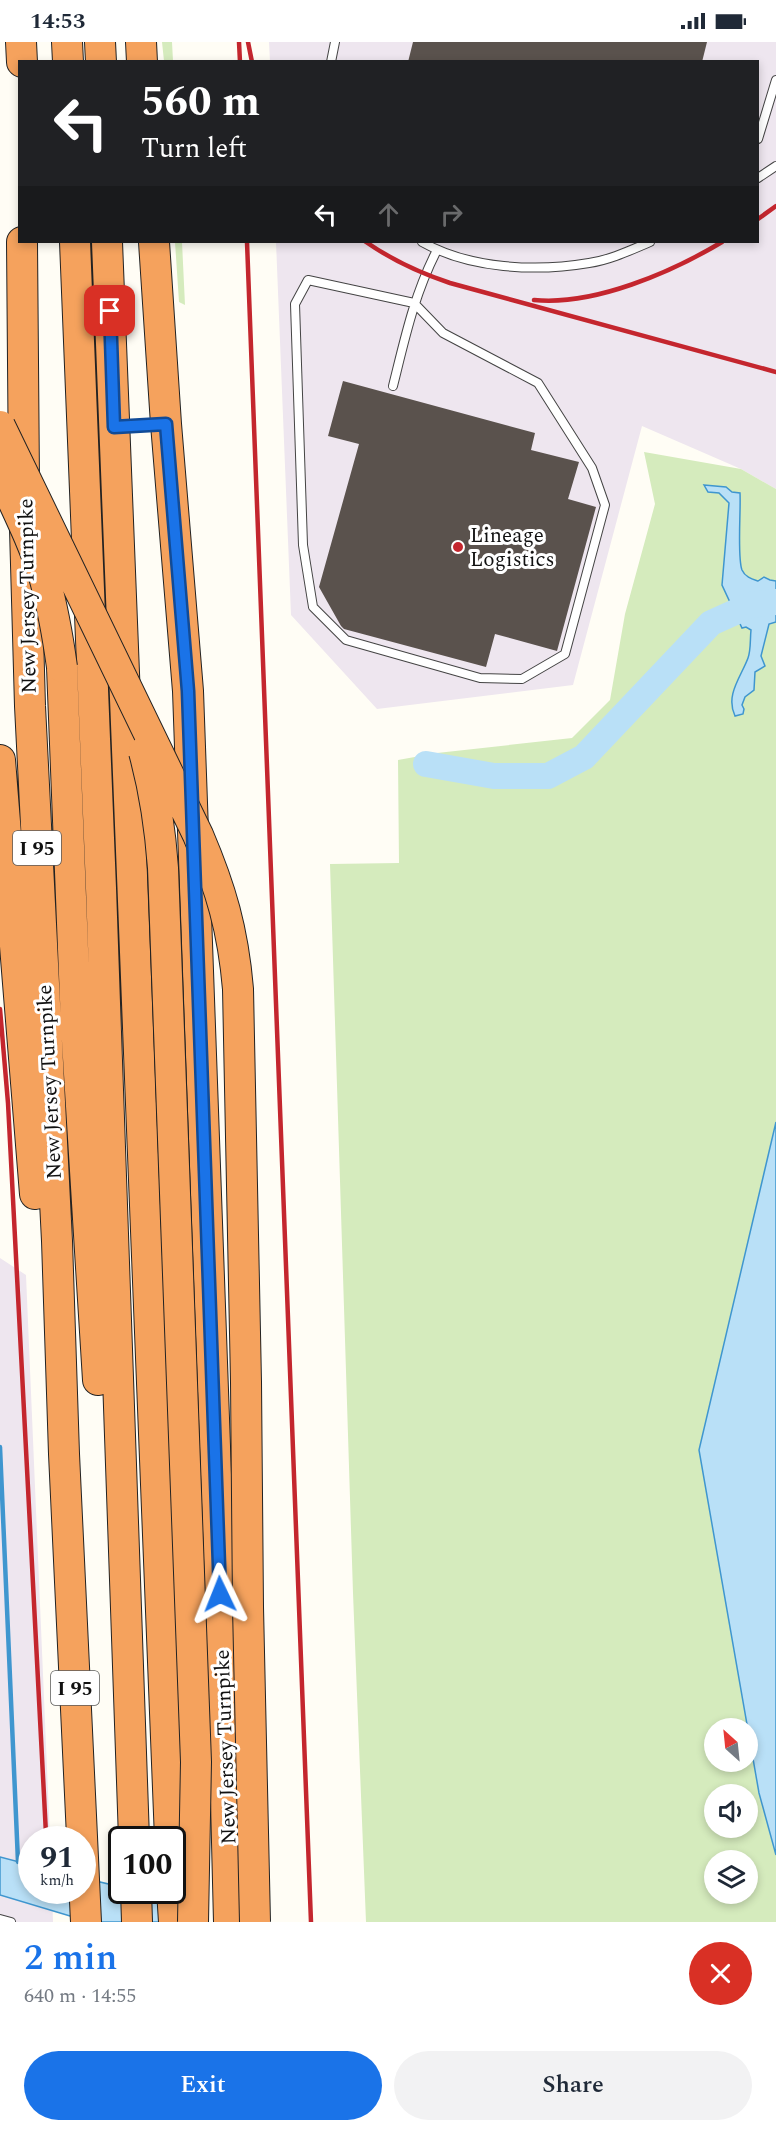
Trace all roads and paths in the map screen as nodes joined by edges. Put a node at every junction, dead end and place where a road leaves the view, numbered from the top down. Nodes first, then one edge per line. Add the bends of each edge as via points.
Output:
1 (21, 42) edge
2 (67, 42) edge
3 (100, 42) edge
4 (141, 42) edge
5 (335, 42) edge
6 (21, 60) edge
7 (68, 60) edge
8 (101, 60) edge
9 (142, 60) edge
10 (331, 60) edge
11 (776, 80) edge
12 (759, 136) edge
13 (776, 166) edge
14 (759, 177) edge
15 (22, 243) edge
16 (75, 243) edge
17 (107, 243) edge
18 (154, 243) edge
19 (424, 243) edge
20 (648, 243) edge
21 (438, 250) junction
22 (414, 303) junction
23 (393, 386) dead end
24 (166, 424) junction
25 (0, 426) edge
26 (114, 427) junction
27 (0, 473) edge
28 (102, 640) junction
29 (0, 760) edge
30 (112, 1452) junction
31 (64, 1454) junction
32 (134, 1826) edge
33 (169, 1826) edge
34 (136, 1904) edge
35 (173, 1904) edge
36 (0, 1919) edge
37 (10, 1922) edge
38 (86, 1922) edge
39 (137, 1922) edge
40 (174, 1922) edge
41 (193, 1922) edge
42 (229, 1922) edge
43 (255, 1922) edge

1 - 6 highway
2 - 7 highway
3 - 8 highway
4 - 9 highway
5 - 10 lane
11 - 12 lane
13 - 14 lane
15 - 31 highway, New Jersey Turnpike / I 95 via 26,596
16 - 30 highway, I 95
17 - 26 highway
18 - 24 highway, New Jersey Turnpike
19 - 21 lane
20 - 21 lane via 590,263 548,267 505,266
21 - 22 lane
22 - 22 lane via 308,280 295,304 303,545 312,607 346,640 480,678 522,679 566,654 605,505 592,468 538,383 443,333
22 - 23 lane
24 - 26 lane
24 - 42 highway, New Jersey Turnpike via 188,691
25 - 28 highway, bridge
26 - 33 highway
27 - 30 highway, bridge via 45,580 62,667 76,1025
28 - 41 highway, bridge via 141,741 160,822 196,1762
28 - 43 highway, bridge via 198,835 227,914 235,950
29 - 31 highway via 42,1276
30 - 32 highway, I 95 via 129,1694
31 - 38 highway, New Jersey Turnpike / I 95
34 - 39 highway
35 - 40 highway
36 - 37 lane

